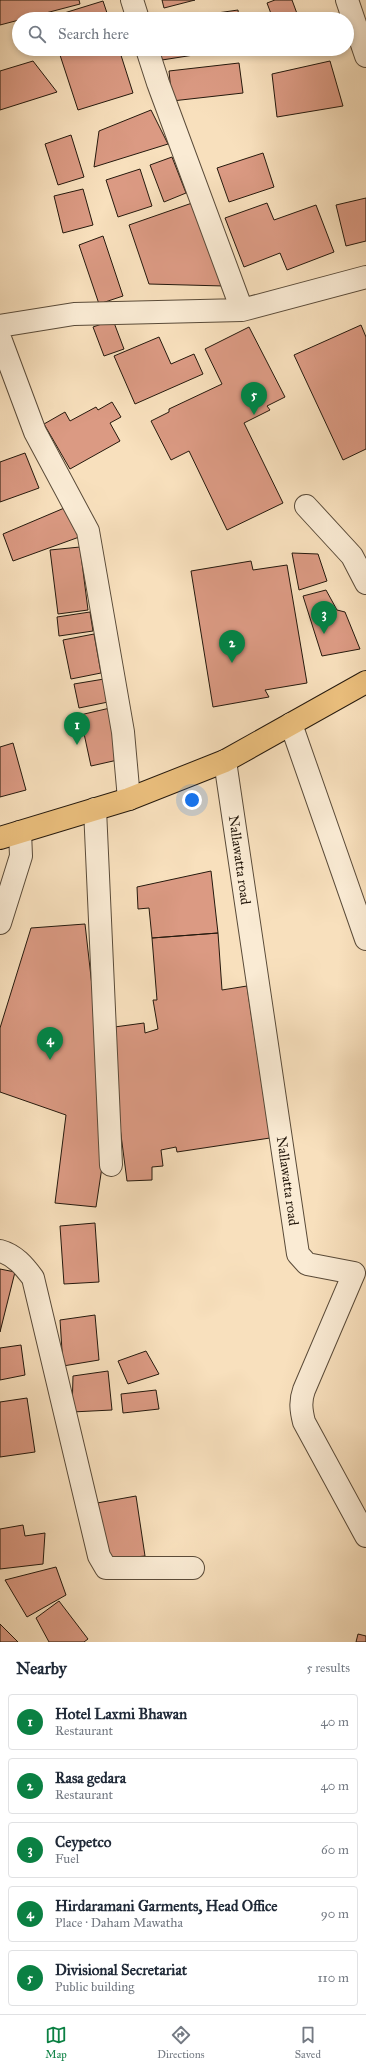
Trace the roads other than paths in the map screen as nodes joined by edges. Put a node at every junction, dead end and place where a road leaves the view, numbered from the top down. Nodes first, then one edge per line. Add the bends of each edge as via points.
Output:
1 (132, 0) edge
2 (347, 0) edge
3 (136, 12) edge
4 (351, 12) edge
5 (354, 21) edge
6 (149, 56) edge
7 (366, 56) edge
8 (366, 277) edge
9 (242, 310) junction
10 (0, 326) edge
11 (0, 338) edge
12 (306, 506) dead end
13 (366, 583) edge
14 (366, 682) edge
15 (291, 724) junction
16 (225, 761) junction
17 (128, 799) junction
18 (95, 809) junction
19 (10, 835) edge
20 (0, 923) edge
21 (366, 939) edge
22 (111, 1165) dead end
23 (0, 1251) edge
24 (360, 1270) edge
25 (366, 1536) edge
26 (193, 1568) dead end

1 - 3 street
2 - 4 street
5 - 7 street
6 - 9 street
8 - 9 street
9 - 10 street via 74,314
11 - 17 street via 35,432 88,531 123,732
12 - 13 street via 352,556
14 - 15 main road
15 - 16 main road
15 - 21 street
16 - 17 main road
16 - 24 street, Nallawatta road via 298,1254 307,1264
17 - 18 main road
18 - 19 main road
18 - 22 street
19 - 20 street via 20,856
23 - 26 street via 8,1253 23,1264 33,1278 99,1556 106,1568
24 - 25 street, Nallawatta road via 304,1390 301,1410 304,1422

